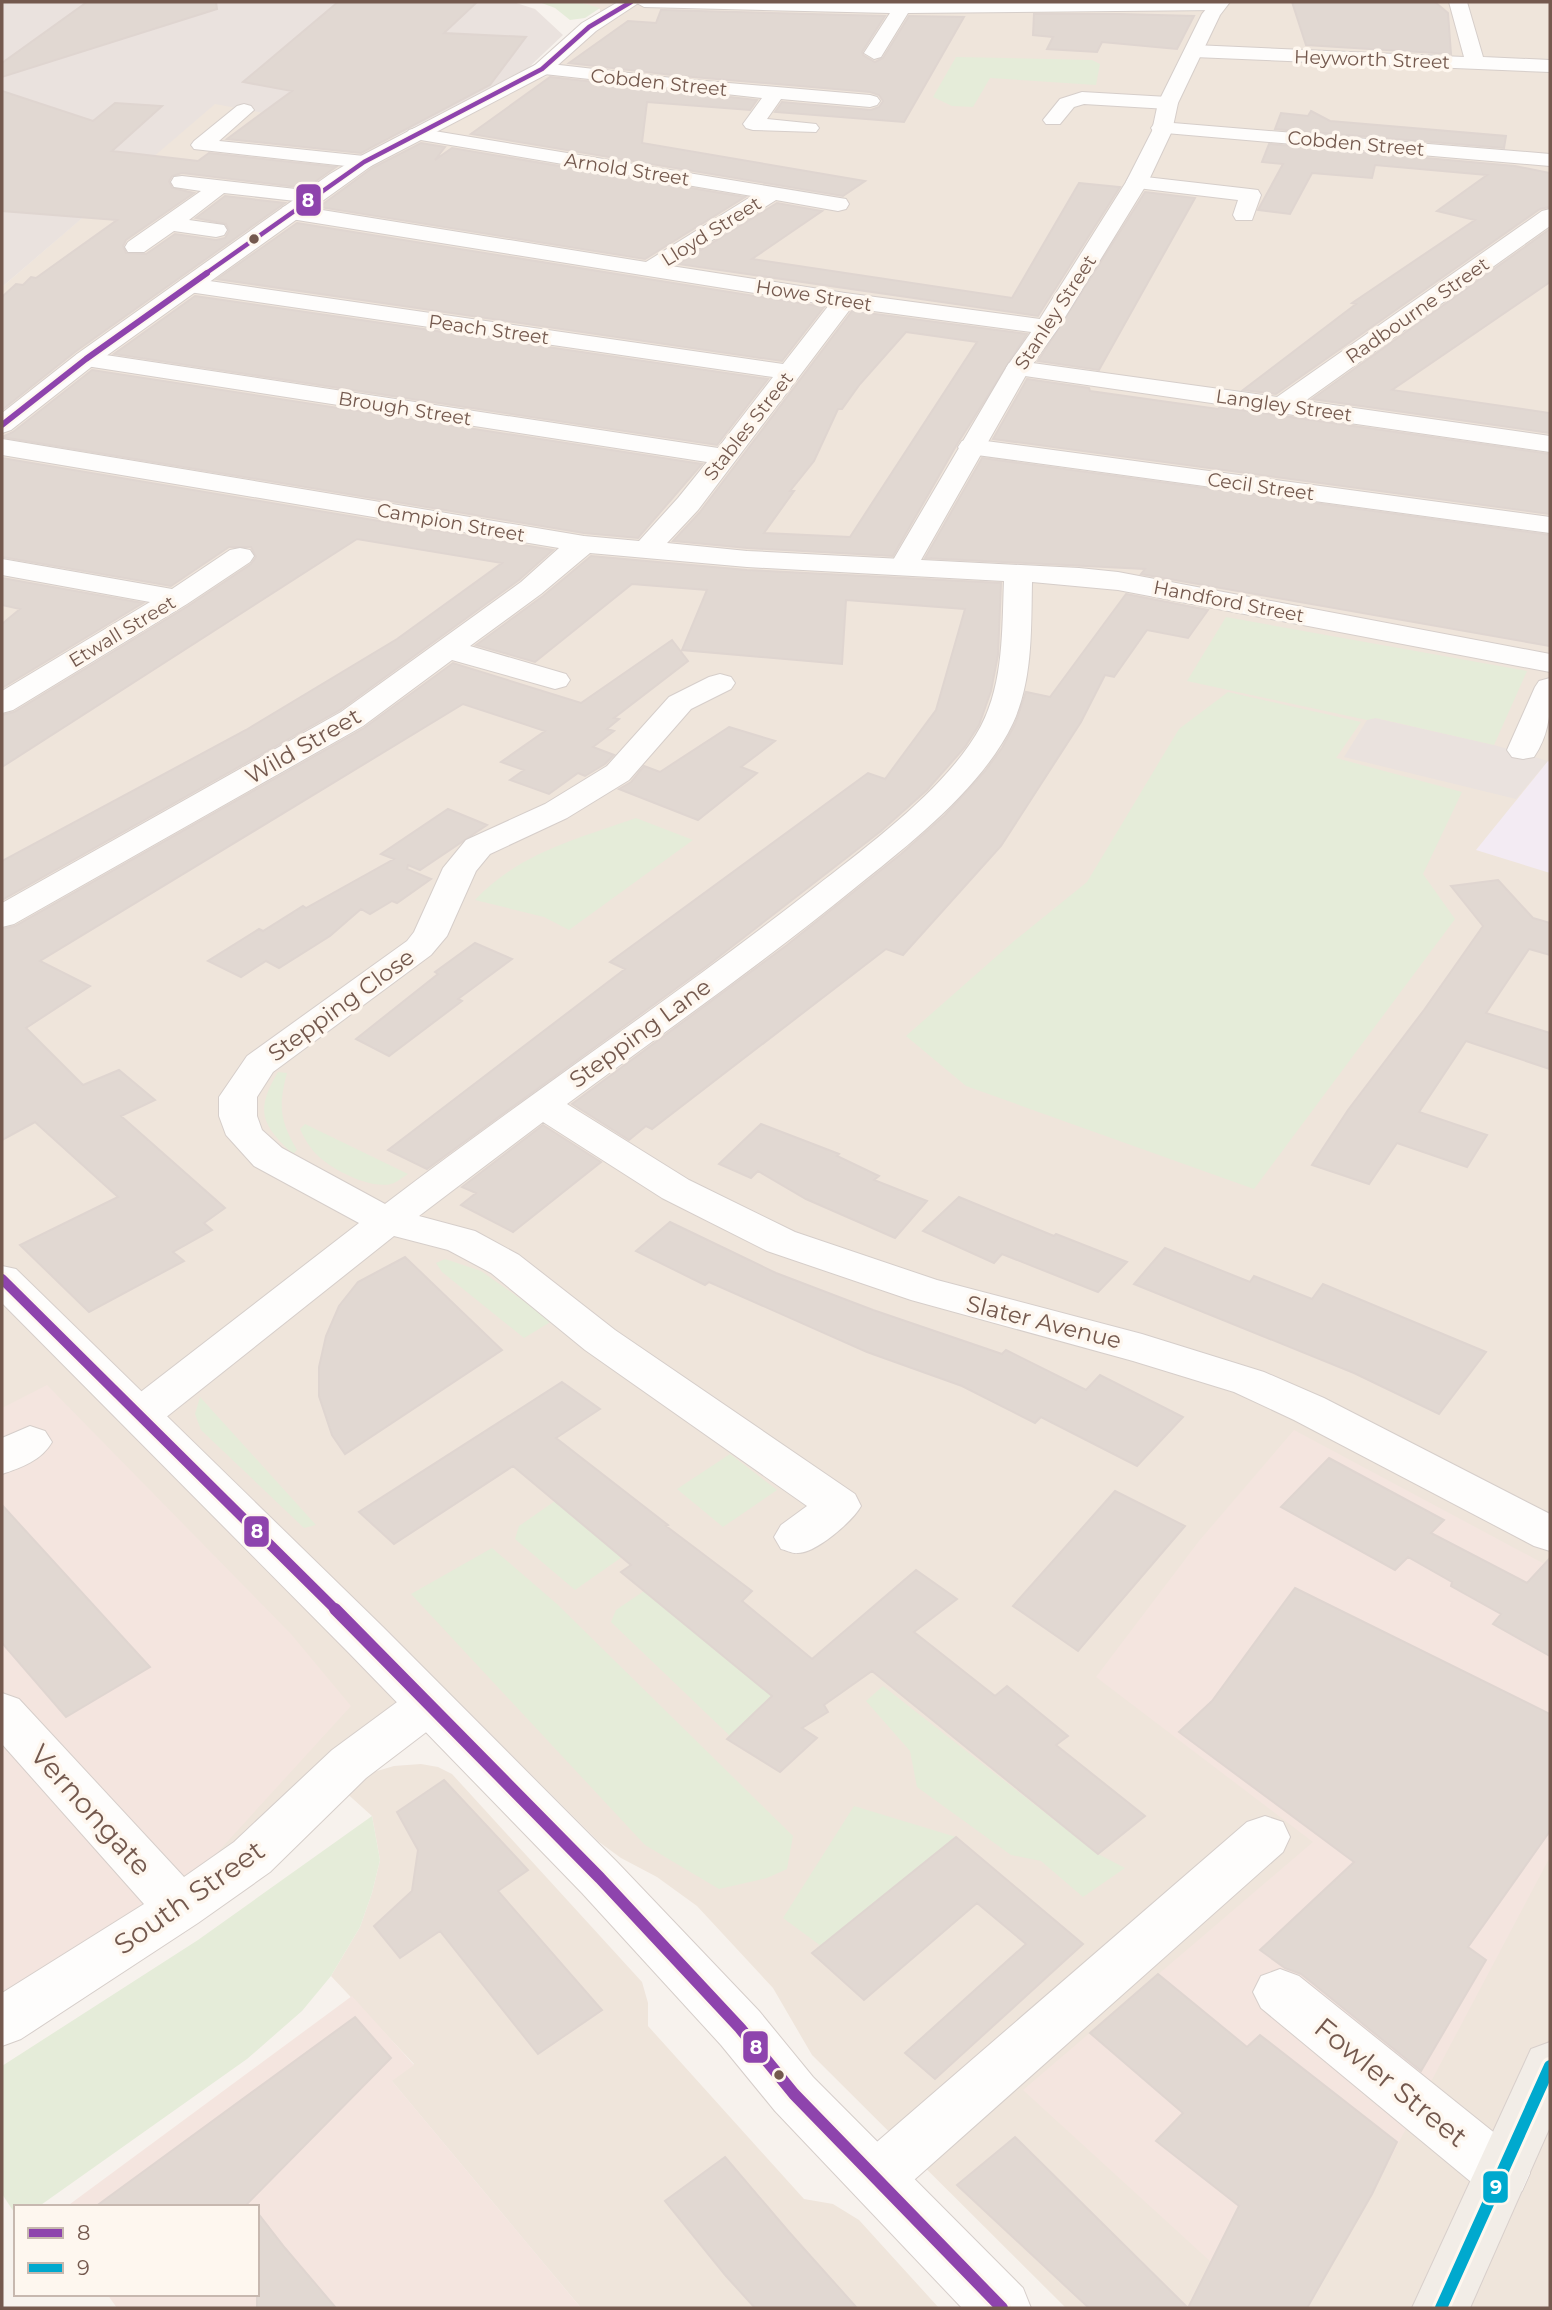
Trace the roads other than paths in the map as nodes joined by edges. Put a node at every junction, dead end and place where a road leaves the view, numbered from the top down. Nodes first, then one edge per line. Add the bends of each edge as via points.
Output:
1 (631, 2) edge
2 (644, 2) edge
3 (1458, 2) edge
4 (1219, 4) edge
5 (896, 5) edge
6 (1194, 51) junction
7 (874, 53) dead end
8 (1475, 63) junction
9 (1550, 66) edge
10 (542, 69) junction
11 (776, 93) junction
12 (870, 101) dead end
13 (1168, 103) junction
14 (244, 110) dead end
15 (1053, 120) dead end
16 (809, 128) dead end
17 (1161, 128) junction
18 (416, 134) junction
19 (1550, 160) edge
20 (364, 162) junction
21 (182, 182) dead end
22 (1137, 182) junction
23 (219, 187) junction
24 (772, 193) junction
25 (313, 197) junction
26 (838, 204) dead end
27 (291, 212) junction
28 (1244, 215) dead end
29 (1550, 216) edge
30 (170, 224) junction
31 (216, 230) dead end
32 (136, 247) dead end
33 (650, 269) junction
34 (189, 285) junction
35 (845, 300) junction
36 (1047, 327) junction
37 (86, 359) junction
38 (1018, 368) junction
39 (789, 372) junction
40 (1283, 405) junction
41 (2, 425) edge
42 (1550, 444) edge
43 (2, 447) edge
44 (971, 447) junction
45 (725, 457) junction
46 (1550, 525) edge
47 (584, 544) junction
48 (648, 549) junction
49 (240, 556) dead end
50 (2, 567) edge
51 (904, 567) junction
52 (1018, 573) junction
53 (177, 598) junction
54 (448, 649) junction
55 (1550, 663) edge
56 (555, 680) dead end
57 (720, 683) dead end
58 (1550, 687) edge
59 (2, 704) edge
60 (1523, 750) dead end
61 (2, 917) edge
62 (542, 1104) junction
63 (386, 1221) junction
64 (2, 1279) edge
65 (140, 1415) junction
66 (1550, 1535) edge
67 (797, 1536) dead end
68 (429, 1704) junction
69 (2, 1712) edge
70 (1265, 1837) dead end
71 (180, 1908) junction
72 (1279, 1992) dead end
73 (2, 2022) edge
74 (1550, 2066) edge
75 (1502, 2173) junction
76 (876, 2179) junction
77 (1002, 2308) edge
78 (1441, 2308) edge

1 - 10 street via 583,32
2 - 5 street
3 - 8 street
4 - 5 street
4 - 6 street, Stanley Street
5 - 7 street via 900,11
6 - 8 street, Heyworth Street
6 - 13 street, Stanley Street
8 - 9 street, Heyworth Street
10 - 11 street, Cobden Street
10 - 18 street
11 - 12 street, Cobden Street
11 - 16 street via 753,124
13 - 15 street via 1082,98 1066,103
13 - 17 street, Stanley Street
14 - 20 street via 201,145
17 - 19 street, Cobden Street
17 - 22 street, Stanley Street
18 - 20 street
18 - 24 street, Arnold Street
20 - 25 street
21 - 23 street
22 - 28 street via 1250,195
22 - 36 street, Stanley Street
23 - 25 street
23 - 30 street
24 - 26 street, Arnold Street
24 - 33 street, Lloyd Street
25 - 27 street
27 - 33 street, Howe Street
27 - 34 street
29 - 40 street, Radbourne Street
30 - 31 street
30 - 32 street
33 - 35 street, Howe Street
34 - 37 street
34 - 39 street, Peach Street
35 - 36 street, Howe Street
35 - 39 street, Stables Street
36 - 38 street, Stanley Street
37 - 41 street
37 - 45 street, Brough Street
38 - 40 street, Langley Street
38 - 44 street, Stanley Street
39 - 45 street, Stables Street
40 - 42 street, Langley Street
43 - 47 street, Campion Street
44 - 46 street, Cecil Street
44 - 51 street, Stanley Street
45 - 48 street, Stables Street
47 - 48 street, Campion Street
47 - 54 street, Wild Street
48 - 51 street, Campion Street
49 - 53 street, Etwall Street
50 - 53 street
51 - 52 street, Handford Street
52 - 55 street, Handford Street via 1118,581
52 - 62 street, Stepping Lane via 1016,654 1007,696 995,728 963,770 888,846 788,925
53 - 59 street, Etwall Street
54 - 56 street
54 - 61 street, Wild Street via 352,719
57 - 63 street, Stepping Close via 680,703 618,773 556,811 478,847 460,868 430,936 419,948 260,1064 247,1080 238,1097 244,1135 268,1157
58 - 60 street
62 - 63 street, Stepping Lane
62 - 66 street, Slater Avenue via 630,1164 736,1223 887,1279 1152,1349 1252,1383
63 - 65 street, Stepping Lane
63 - 67 street, Stepping Close via 461,1240 505,1264 600,1340 839,1506
64 - 65 street
65 - 68 street
68 - 71 street, South Street via 349,1763 252,1857
68 - 76 street via 740,2028 794,2094
69 - 71 street, Vernongate
70 - 76 street
71 - 73 street, South Street
72 - 75 street, Fowler Street
74 - 75 main road
75 - 78 main road
76 - 77 street

